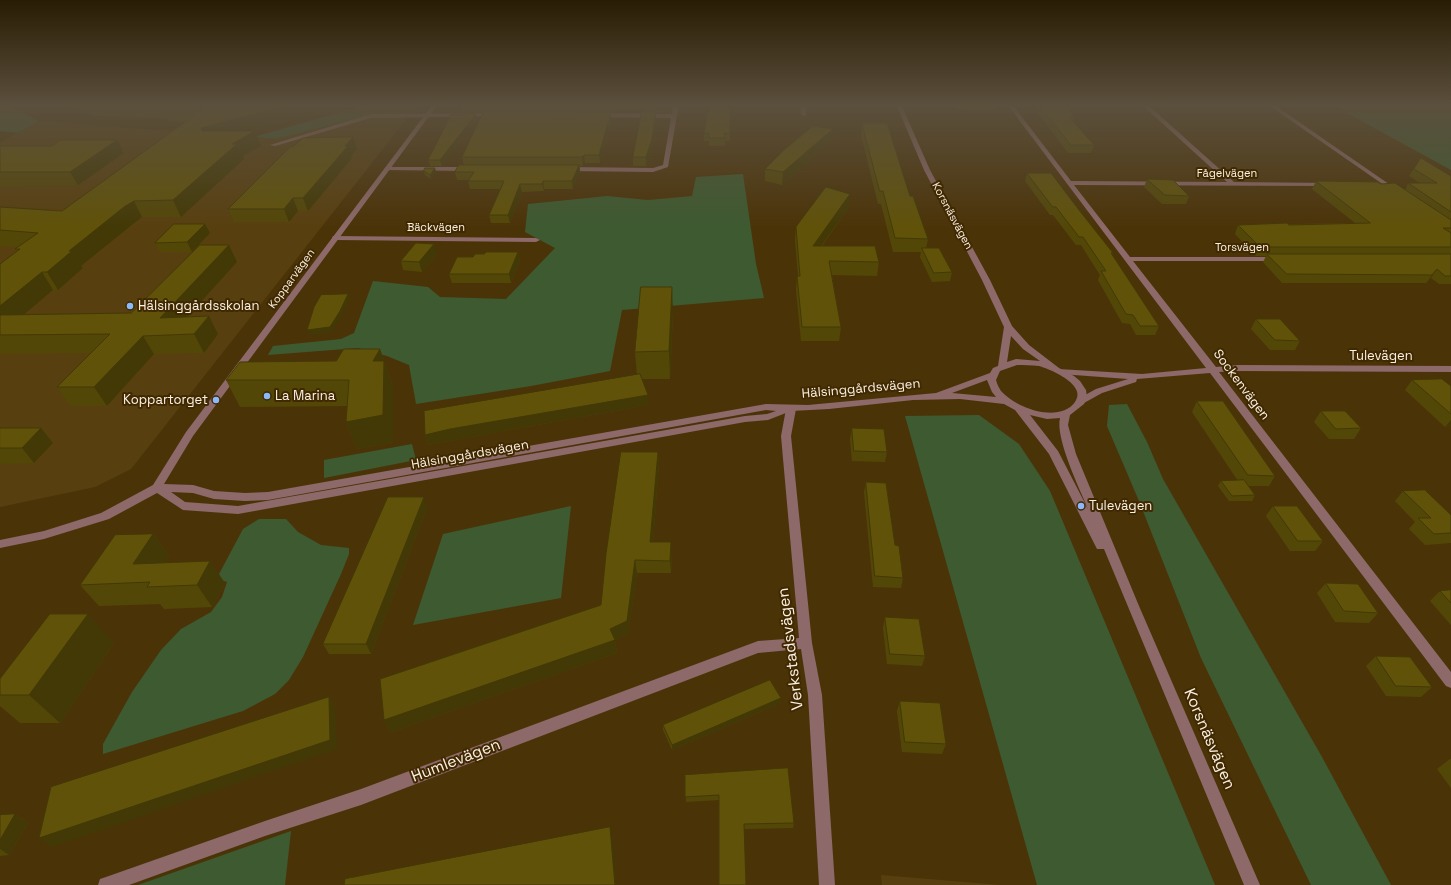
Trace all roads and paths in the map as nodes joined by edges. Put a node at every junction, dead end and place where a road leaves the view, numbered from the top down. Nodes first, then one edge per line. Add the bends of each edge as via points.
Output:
1 (406, 145) edge
2 (669, 145) edge
3 (916, 145) edge
4 (1040, 145) edge
5 (1190, 145) edge
6 (1329, 145) edge
7 (388, 169) junction
8 (477, 169) edge
9 (565, 170) edge
10 (1069, 183) junction
11 (1232, 183) junction
12 (1339, 184) edge
13 (1370, 184) edge
14 (1385, 184) junction
15 (1403, 196) edge
16 (336, 238) junction
17 (536, 240) dead end
18 (1128, 259) junction
19 (1284, 259) edge
20 (1008, 327) junction
21 (1002, 366) junction
22 (1447, 369) edge
23 (1058, 370) junction
24 (1214, 370) junction
25 (993, 375) junction
26 (1142, 377) junction
27 (1451, 377) edge
28 (933, 396) junction
29 (1004, 401) junction
30 (1081, 401) junction
31 (791, 409) junction
32 (1020, 410) junction
33 (1066, 413) junction
34 (158, 488) junction
35 (0, 544) edge
36 (1133, 606) junction
37 (806, 643) junction
38 (1451, 682) edge
39 (106, 885) edge
40 (827, 885) edge
41 (1252, 885) edge

1 - 7 street, Kopparvägen
2 - 9 street via 664,168
3 - 20 street, Korsnäsvägen
4 - 10 street, Sockenvägen
5 - 11 street
6 - 14 street
7 - 8 street
7 - 16 street, Kopparvägen
10 - 11 street, Fågelvägen
10 - 18 street, Sockenvägen
11 - 12 street, Fågelvägen
13 - 14 street
14 - 15 street
16 - 17 street, Bäckvägen
16 - 34 street, Kopparvägen via 189,434
18 - 19 street, Torsvägen
18 - 24 street, Sockenvägen
20 - 21 street
20 - 23 street, Korsnäsvägen via 1026,347
21 - 23 street via 1024,362
21 - 25 street
22 - 24 street, Tulevägen
22 - 27 street
23 - 26 street, Tulevägen
23 - 30 street, Korsnäsvägen via 1077,384
24 - 26 street, Tulevägen
24 - 38 street, Sockenvägen
25 - 28 street, Hälsinggårdsvägen
25 - 29 street via 994,390
26 - 30 street, Tulevägen via 1119,383
28 - 29 street, Hälsinggårdsvägen via 971,396
28 - 31 street, Hälsinggårdsvägen
29 - 32 street
30 - 33 street, Tulevägen via 1073,410
31 - 34 street, Hälsinggårdsvägen via 750,409 268,496 214,495 193,489
31 - 34 street, Hälsinggårdsvägen via 768,417 745,419 238,510 183,506
31 - 37 street, Verkstadsvägen via 786,436
32 - 33 street via 1043,415
32 - 36 street, Korsnäsvägen via 1054,453
33 - 36 street, Korsnäsvägen via 1063,425 1070,454
34 - 35 street, Hälsinggårdsvägen via 105,516 44,535
36 - 41 street, Korsnäsvägen
37 - 39 street, Humlevägen via 758,647 361,797
37 - 40 street, Verkstadsvägen via 815,695

